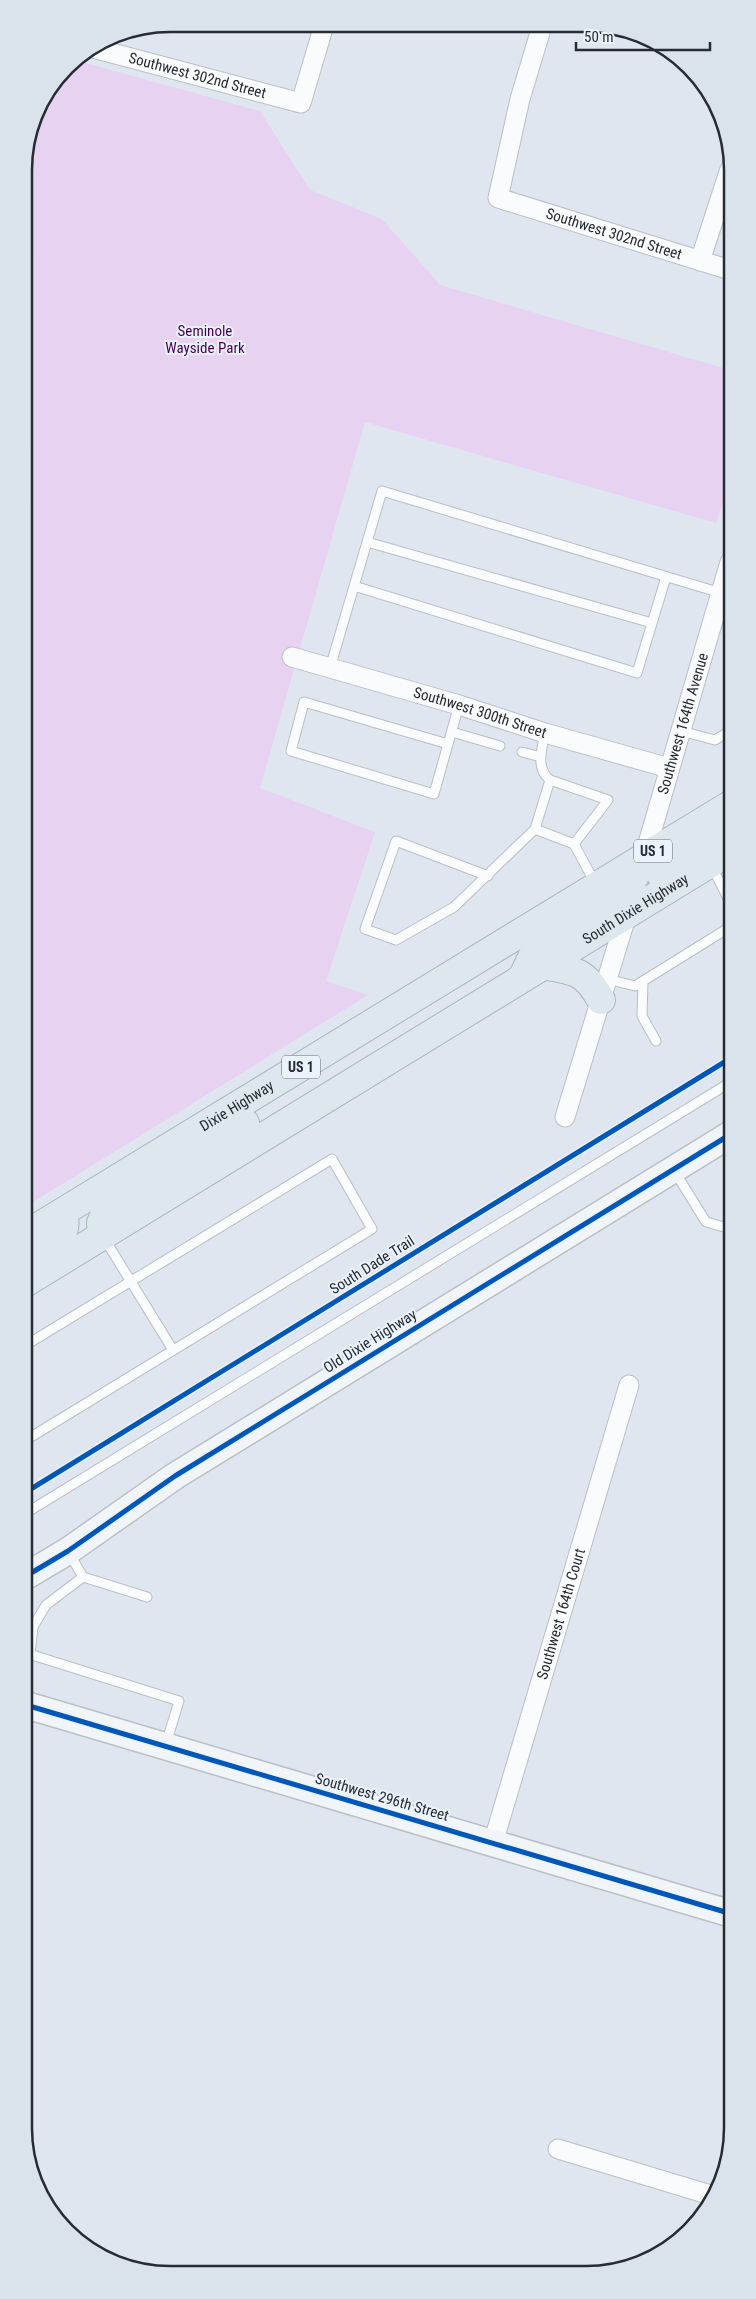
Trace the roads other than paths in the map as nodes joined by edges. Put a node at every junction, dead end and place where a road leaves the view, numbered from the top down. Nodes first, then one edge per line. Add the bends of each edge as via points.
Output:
1 (322, 32) edge
2 (540, 32) edge
3 (103, 51) edge
4 (724, 188) edge
5 (700, 262) junction
6 (724, 268) edge
7 (367, 542) junction
8 (666, 577) junction
9 (724, 583) edge
10 (354, 586) junction
11 (721, 593) junction
12 (652, 623) junction
13 (292, 657) dead end
14 (330, 668) junction
15 (460, 705) junction
16 (681, 731) junction
17 (452, 732) junction
18 (545, 732) junction
19 (724, 735) edge
20 (448, 744) junction
21 (500, 746) dead end
22 (522, 752) dead end
23 (541, 757) junction
24 (669, 768) junction
25 (550, 780) junction
26 (724, 809) edge
27 (535, 829) junction
28 (724, 832) edge
29 (574, 844) junction
30 (644, 856) junction
31 (720, 857) edge
32 (724, 873) edge
33 (488, 876) junction
34 (586, 892) junction
35 (627, 914) junction
36 (724, 931) edge
37 (531, 972) junction
38 (643, 980) junction
39 (604, 990) junction
40 (656, 1041) dead end
41 (309, 1062) junction
42 (724, 1087) edge
43 (565, 1117) dead end
44 (724, 1139) edge
45 (673, 1170) junction
46 (62, 1213) junction
47 (723, 1227) edge
48 (32, 1231) edge
49 (103, 1236) junction
50 (32, 1256) edge
51 (32, 1279) edge
52 (132, 1281) junction
53 (32, 1341) edge
54 (173, 1350) junction
55 (629, 1385) dead end
56 (32, 1436) edge
57 (32, 1509) edge
58 (68, 1551) junction
59 (32, 1572) edge
60 (83, 1577) junction
61 (148, 1597) dead end
62 (32, 1631) edge
63 (32, 1654) edge
64 (32, 1707) edge
65 (165, 1746) junction
66 (493, 1843) junction
67 (723, 1911) edge
68 (558, 2149) dead end
69 (706, 2194) edge

1 - 3 street, Southwest 302nd Street via 301,103
2 - 5 street, Southwest 302nd Street via 520,99 498,198
4 - 5 street
5 - 6 street, Southwest 302nd Street
7 - 8 lane via 382,491
7 - 10 lane
7 - 12 lane
8 - 11 lane
8 - 12 lane
9 - 11 street, Southwest 164th Avenue
10 - 12 lane via 637,673
10 - 14 lane
11 - 16 street, Southwest 164th Avenue
13 - 14 street, Southwest 300th Street
14 - 15 street, Southwest 300th Street
15 - 17 lane
15 - 18 street, Southwest 300th Street
16 - 19 lane via 715,740
16 - 24 street, Southwest 164th Avenue
17 - 20 lane
17 - 21 lane
18 - 23 lane
18 - 24 street, Southwest 300th Street
20 - 20 lane via 434,794 292,751 304,702
22 - 23 lane
23 - 25 lane via 542,771
24 - 30 street, Southwest 164th Avenue
25 - 27 lane
25 - 29 lane via 608,800
26 - 30 highway, US 1
27 - 29 lane
27 - 33 lane
28 - 35 highway via 645,888
29 - 34 lane
30 - 34 highway, US 1
30 - 37 highway via 628,888 598,910 538,945
31 - 32 lane
31 - 35 highway, South Dixie Highway / US 1
33 - 33 lane via 454,907 396,940 365,930 396,841
34 - 41 highway, Dixie Highway / US 1
35 - 37 highway, South Dixie Highway / US 1
35 - 39 street
36 - 38 lane
37 - 39 highway via 570,970
37 - 49 highway, South Dixie Highway / US 1
38 - 39 lane via 635,986
38 - 40 lane via 642,1016
39 - 43 street
41 - 46 highway, Dixie Highway / US 1
41 - 49 highway via 267,1109 106,1211 101,1222
42 - 57 lane
44 - 45 street, Old Dixie Highway
45 - 47 lane via 706,1222
45 - 58 street, Old Dixie Highway via 176,1476
46 - 48 highway, Dixie Highway / US 1
46 - 50 highway via 66,1222 64,1230 55,1242
49 - 51 highway, US 1
49 - 52 lane
52 - 53 lane
52 - 54 lane
52 - 54 lane via 332,1159 372,1229
54 - 56 lane
55 - 66 street, Southwest 164th Court
58 - 59 street, Old Dixie Highway
58 - 60 lane
60 - 61 lane
60 - 62 lane via 46,1604
63 - 65 lane via 179,1700
64 - 65 street, Southwest 296th Street
65 - 66 street, Southwest 296th Street
66 - 67 street, Southwest 296th Street
68 - 69 street

